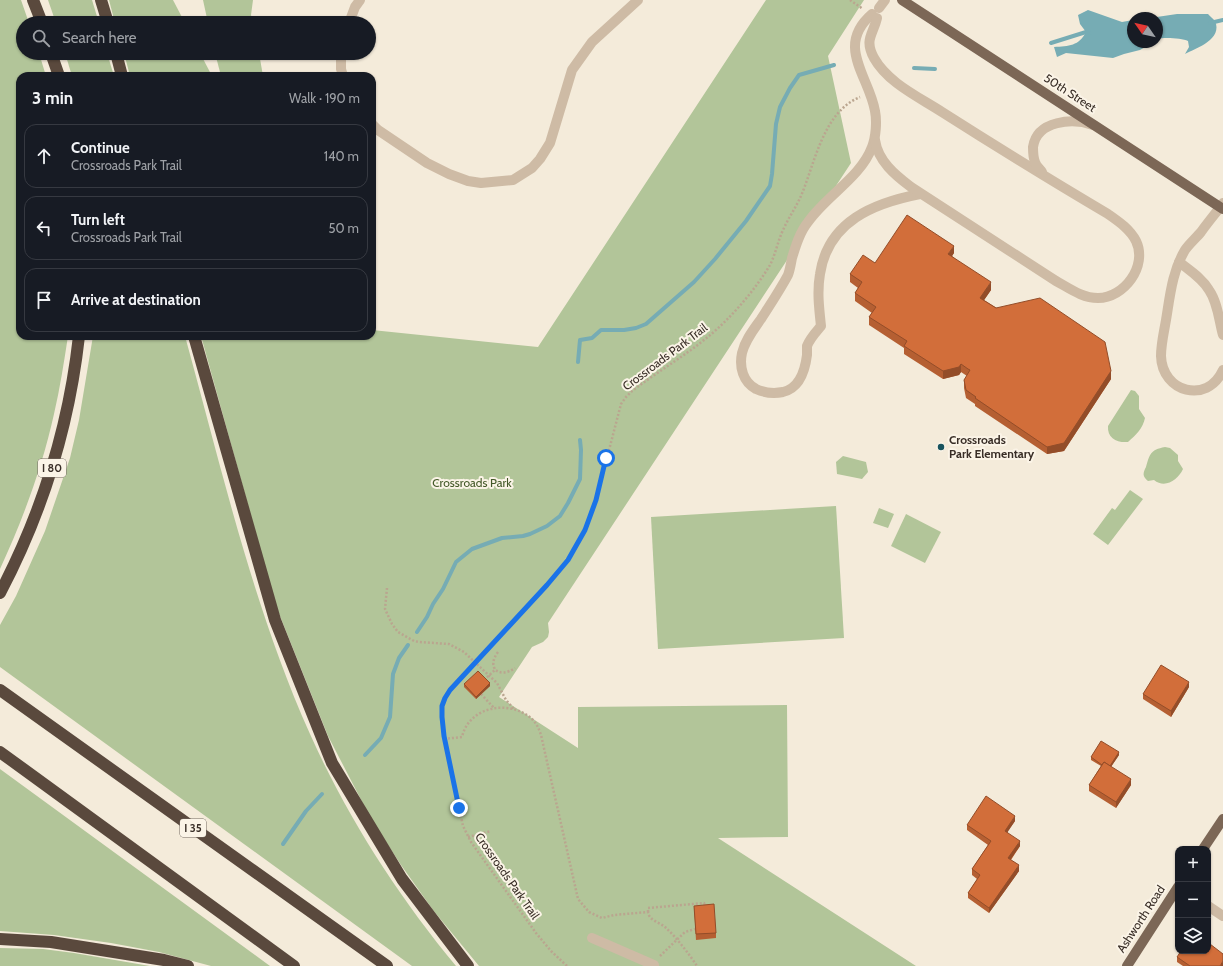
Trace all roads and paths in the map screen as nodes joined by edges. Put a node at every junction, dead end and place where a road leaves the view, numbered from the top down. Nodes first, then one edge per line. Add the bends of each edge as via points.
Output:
1 (33, 0) edge
2 (101, 0) edge
3 (360, 0) edge
4 (638, 0) edge
5 (850, 0) edge
6 (902, 0) edge
7 (875, 10) edge
8 (39, 16) edge
9 (106, 16) edge
10 (352, 16) edge
11 (53, 60) edge
12 (118, 60) edge
13 (341, 60) edge
14 (58, 72) edge
15 (121, 72) edge
16 (342, 72) edge
17 (860, 97) dead end
18 (1096, 126) junction
19 (376, 128) edge
20 (875, 138) junction
21 (1048, 178) junction
22 (920, 194) junction
23 (1222, 206) edge
24 (1179, 262) junction
25 (1223, 335) edge
26 (79, 340) edge
27 (195, 340) edge
28 (1223, 370) edge
29 (387, 588) dead end
30 (0, 593) edge
31 (498, 652) dead end
32 (476, 662) junction
33 (515, 668) dead end
34 (496, 669) junction
35 (489, 675) junction
36 (484, 680) edge
37 (0, 690) edge
38 (481, 694) edge
39 (494, 708) junction
40 (514, 710) junction
41 (444, 739) junction
42 (0, 752) edge
43 (1223, 819) edge
44 (491, 831) dead end
45 (468, 837) junction
46 (1205, 846) edge
47 (1175, 892) edge
48 (1211, 908) edge
49 (705, 910) edge
50 (648, 912) junction
51 (1223, 916) edge
52 (695, 929) edge
53 (592, 938) dead end
54 (0, 939) edge
55 (677, 940) junction
56 (652, 964) joint
57 (188, 966) edge
58 (294, 966) edge
59 (387, 966) edge
60 (468, 966) edge
61 (567, 966) edge
62 (697, 966) edge
63 (1127, 966) edge

1 - 8 highway
2 - 9 highway
3 - 10 street
4 - 19 street via 592,42 572,70 550,143 532,168 513,180 481,182 449,174 427,163
5 - 7 path
6 - 18 main road, 50th Street
7 - 20 street via 864,22 855,45 856,58 875,111
7 - 21 street via 875,26 870,33 869,43 871,51 894,81
11 - 14 highway
12 - 15 highway
13 - 16 street
17 - 32 path, Crossroads Park Trail via 850,101 823,137 802,195 784,226 770,264 751,291 710,336 632,390 623,400 617,413 596,500 575,549 547,585
18 - 21 street via 1085,122 1054,124 1037,136 1032,153 1035,163
18 - 23 main road, 50th Street
20 - 22 street via 882,160 898,178
20 - 22 street via 862,164 811,218 799,237 788,274 751,333 742,353 743,376 748,384 760,391 776,393 789,390 796,385 804,372 807,346 821,326 818,290 820,275 825,255 833,239 855,217 868,210
21 - 22 street via 1108,214 1123,225 1136,242 1139,259 1134,275 1122,290 1106,297 1079,294
23 - 24 street via 1186,249
24 - 25 street via 1209,289
24 - 28 street via 1174,274 1161,344 1163,367 1178,386 1196,392 1211,386
26 - 30 highway, I 80 via 75,373 60,444 37,514
27 - 60 highway via 275,620 332,763 402,879
29 - 32 path via 385,609 398,632 420,642 449,644
31 - 34 path via 493,663
32 - 35 path
32 - 41 path, Crossroads Park Trail via 445,698 442,706
33 - 34 path via 504,673
34 - 35 path
35 - 36 path
35 - 40 path
37 - 59 highway, I 35
38 - 39 path
39 - 40 path
39 - 41 path via 472,718 462,737
40 - 50 path via 532,719 541,735 578,899 589,912 602,918
41 - 45 path, Crossroads Park Trail via 463,826
42 - 58 highway
43 - 46 main road
44 - 45 path
45 - 61 path, Crossroads Park Trail via 536,933
47 - 63 main road, Ashworth Road
48 - 51 street
49 - 50 path via 704,903 648,908
50 - 55 path via 650,918 667,928
52 - 55 path via 685,932
53 - 56 street
54 - 57 highway via 51,942
55 - 56 path
55 - 62 path

